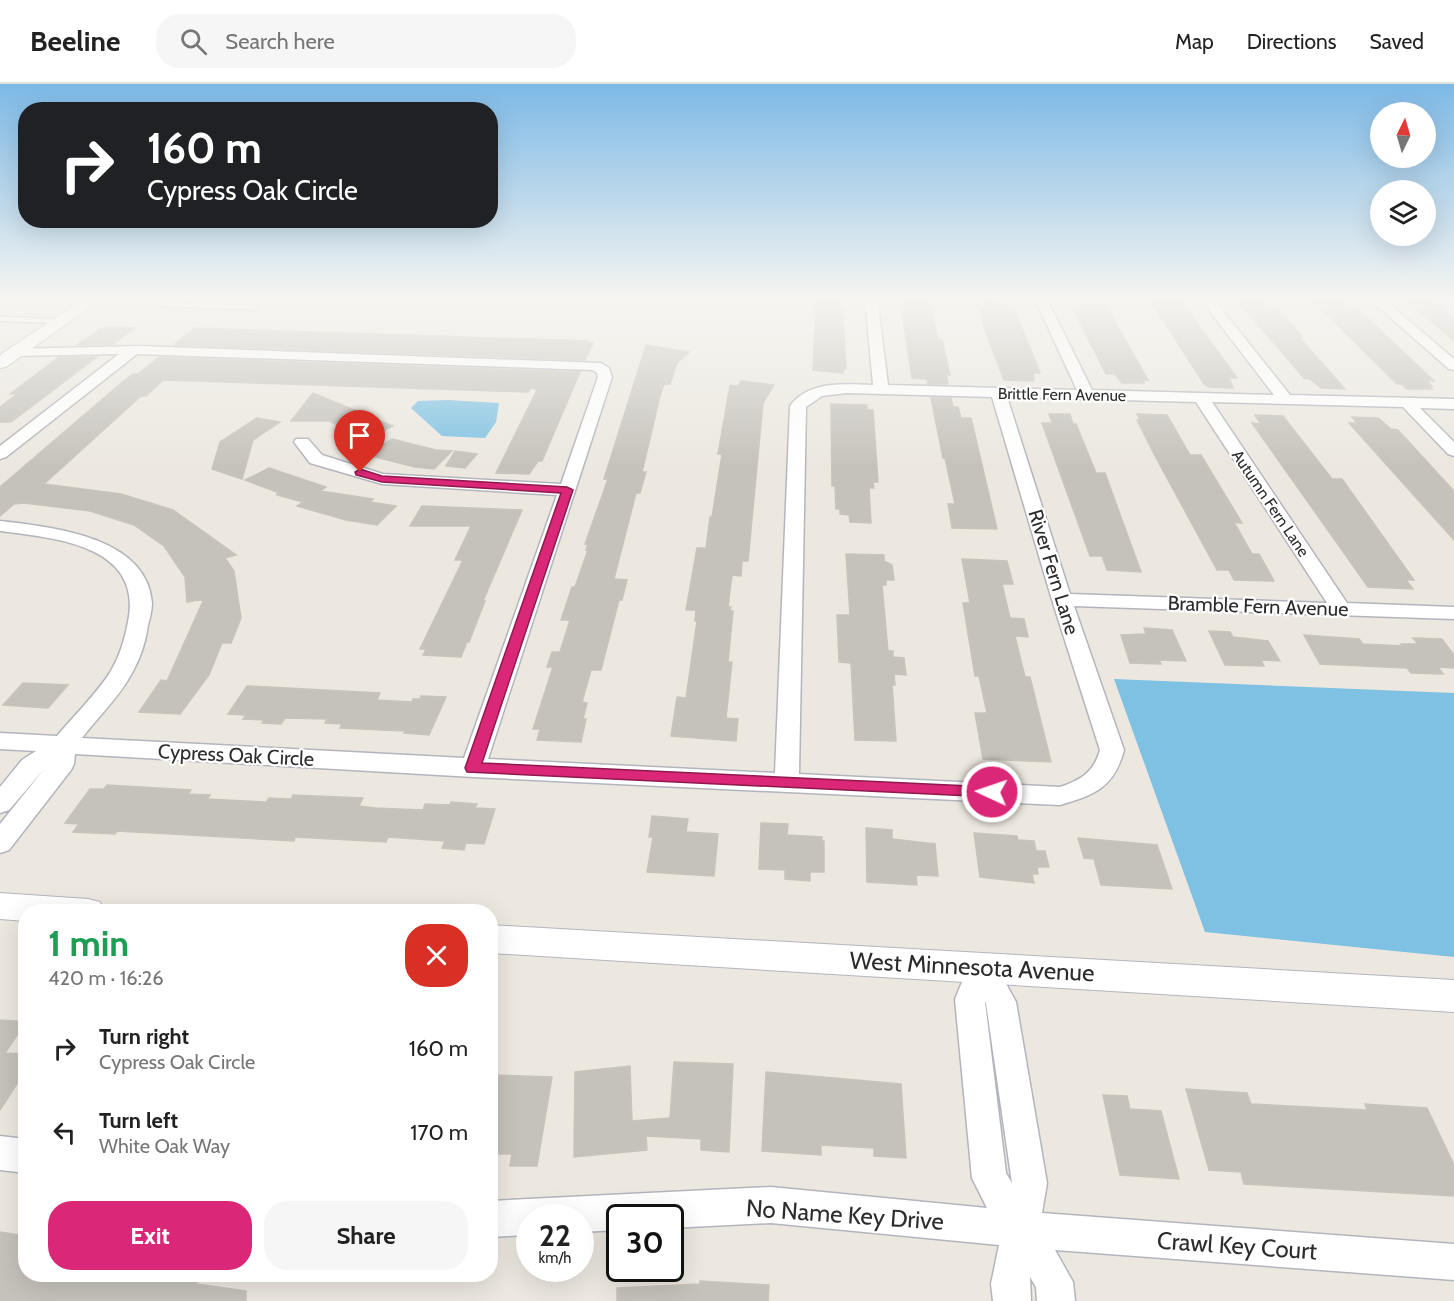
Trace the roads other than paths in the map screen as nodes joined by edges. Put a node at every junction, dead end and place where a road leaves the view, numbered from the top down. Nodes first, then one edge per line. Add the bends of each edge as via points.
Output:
1 (13, 354) edge
2 (128, 354) edge
3 (218, 354) edge
4 (877, 354) edge
5 (1067, 354) edge
6 (1250, 354) edge
7 (1440, 354) edge
8 (0, 363) edge
9 (1454, 366) edge
10 (881, 390) junction
11 (998, 393) junction
12 (1087, 395) junction
13 (1201, 398) junction
14 (1286, 400) junction
15 (1407, 403) junction
16 (1454, 404) edge
17 (302, 442) dead end
18 (1454, 451) edge
19 (0, 454) edge
20 (567, 490) junction
21 (0, 526) edge
22 (1062, 600) junction
23 (1341, 609) junction
24 (1454, 613) edge
25 (0, 741) edge
26 (63, 745) junction
27 (1112, 750) joint
28 (473, 768) junction
29 (787, 781) junction
30 (0, 804) edge
31 (0, 843) edge
32 (0, 906) edge
33 (18, 907) edge
34 (498, 939) edge
35 (982, 967) junction
36 (1454, 996) edge
37 (0, 1153) edge
38 (18, 1155) edge
39 (498, 1219) edge
40 (1020, 1229) junction
41 (1454, 1263) edge
42 (1012, 1301) edge
43 (1056, 1301) edge

1 - 8 street
2 - 19 street
3 - 20 street via 596,366 604,371 605,377
4 - 10 street
5 - 12 street
6 - 14 street
7 - 9 street
10 - 11 street, Brittle Fern Avenue
10 - 29 street, Brittle Fern Avenue via 833,389 804,398 798,406
11 - 12 street, Brittle Fern Avenue
11 - 22 street, River Fern Lane
12 - 13 street, Brittle Fern Avenue
13 - 14 street, Brittle Fern Avenue
13 - 23 street, Autumn Fern Lane
14 - 15 street, Brittle Fern Avenue
15 - 16 street, Brittle Fern Avenue
15 - 18 street
17 - 20 street via 316,459 382,479
20 - 28 street
21 - 26 street via 74,538 101,549 123,562 138,583 142,604 136,636 122,672
22 - 23 street, Bramble Fern Avenue
22 - 27 street, River Fern Lane
23 - 24 street, Bramble Fern Avenue
25 - 26 street, Cypress Oak Circle
26 - 28 street, Cypress Oak Circle
26 - 30 street via 31,766
26 - 31 street via 62,764
27 - 29 street, Cypress Oak Circle via 1109,766 1096,781 1060,796
28 - 29 street, Cypress Oak Circle
32 - 33 street
34 - 35 street, West Minnesota Avenue
35 - 36 street, West Minnesota Avenue
35 - 40 street via 970,999 989,1178
37 - 38 street
39 - 40 street, No Name Key Drive via 771,1205
40 - 41 street, Crawl Key Court
40 - 42 street via 1010,1284
40 - 43 street via 1054,1282

